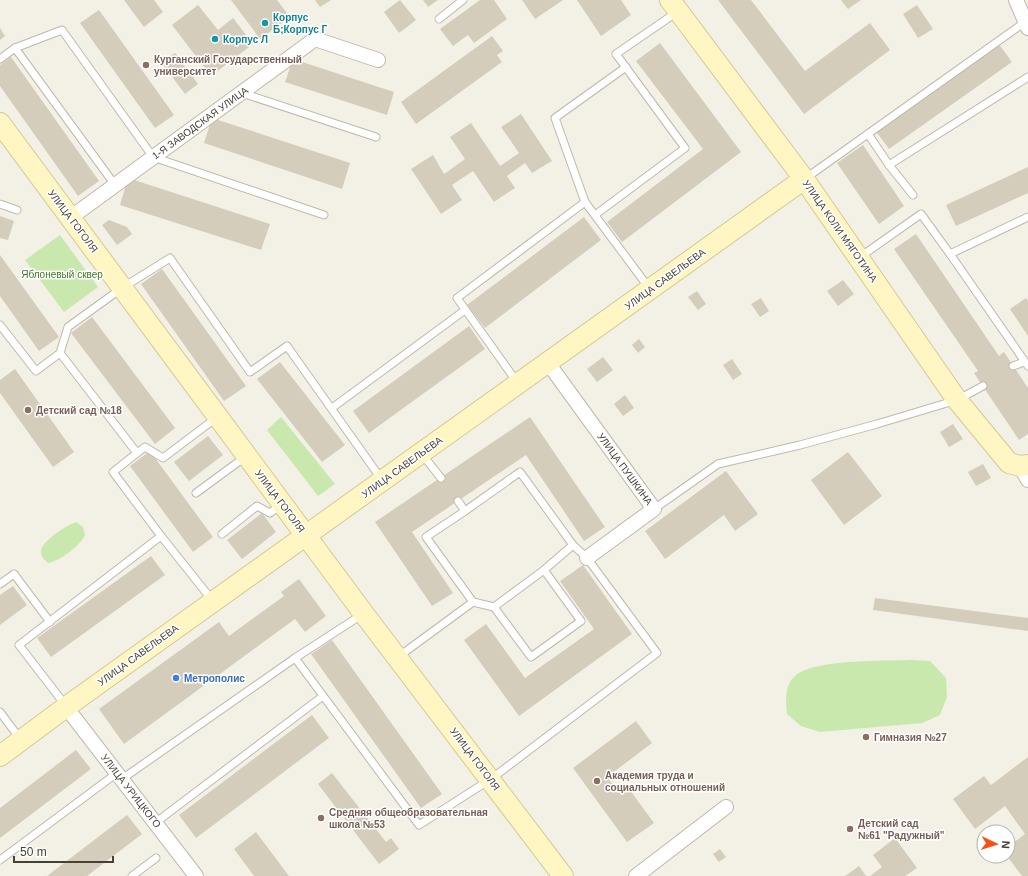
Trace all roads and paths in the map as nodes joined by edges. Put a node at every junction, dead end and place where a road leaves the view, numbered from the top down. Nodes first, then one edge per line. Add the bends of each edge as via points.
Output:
1 (463, 0) edge
2 (1016, 0) edge
3 (674, 5) edge
4 (438, 19) dead end
5 (1026, 25) edge
6 (15, 48) junction
7 (0, 59) edge
8 (378, 60) dead end
9 (626, 67) junction
10 (1028, 77) edge
11 (242, 93) junction
12 (0, 123) edge
13 (868, 134) junction
14 (376, 137) dead end
15 (153, 157) junction
16 (889, 165) junction
17 (804, 179) junction
18 (115, 185) junction
19 (913, 195) dead end
20 (585, 202) junction
21 (0, 204) edge
22 (17, 210) dead end
23 (324, 215) dead end
24 (595, 215) junction
25 (1028, 217) edge
26 (70, 218) junction
27 (950, 254) junction
28 (859, 259) junction
29 (122, 288) junction
30 (650, 289) junction
31 (465, 310) junction
32 (0, 325) edge
33 (60, 353) junction
34 (548, 363) junction
35 (1026, 364) edge
36 (1013, 366) dead end
37 (518, 384) junction
38 (983, 386) dead end
39 (957, 400) junction
40 (332, 408) junction
41 (218, 416) junction
42 (137, 453) junction
43 (421, 453) junction
44 (247, 456) junction
45 (1021, 469) edge
46 (441, 478) dead end
47 (383, 480) junction
48 (196, 494) dead end
49 (458, 501) dead end
50 (282, 504) junction
51 (654, 510) junction
52 (465, 511) junction
53 (222, 534) dead end
54 (306, 535) junction
55 (161, 536) junction
56 (573, 545) junction
57 (587, 558) junction
58 (544, 570) junction
59 (0, 584) edge
60 (214, 602) junction
61 (473, 602) junction
62 (494, 607) junction
63 (364, 614) junction
64 (50, 622) junction
65 (397, 657) junction
66 (295, 658) junction
67 (323, 696) junction
68 (66, 707) junction
69 (0, 712) edge
70 (21, 740) junction
71 (0, 756) edge
72 (120, 776) junction
73 (490, 779) junction
74 (726, 808) dead end
75 (155, 823) junction
76 (156, 858) dead end
77 (0, 860) edge
78 (132, 876) edge
79 (196, 876) edge
80 (563, 876) edge
81 (636, 876) edge

1 - 4 lane
2 - 5 street
3 - 9 lane via 616,54
3 - 17 street, УЛИЦА КОЛИ МЯГОТИНА
5 - 13 lane
6 - 7 lane
6 - 15 lane via 62,30
6 - 18 lane
8 - 11 street, 1-Я ЗАВОДСКАЯ УЛИЦА via 315,39
9 - 20 lane via 556,118
9 - 24 lane via 685,148
10 - 16 lane
11 - 14 lane
11 - 15 street, 1-Я ЗАВОДСКАЯ УЛИЦА
12 - 26 street, УЛИЦА ГОГОЛЯ
13 - 16 lane
13 - 17 lane
15 - 18 street, 1-Я ЗАВОДСКАЯ УЛИЦА
15 - 23 lane
16 - 19 lane
17 - 28 street, УЛИЦА КОЛИ МЯГОТИНА
17 - 30 street, УЛИЦА САВЕЛЬЕВА
18 - 26 street, 1-Я ЗАВОДСКАЯ УЛИЦА
20 - 24 lane
20 - 31 lane via 457,298
21 - 22 lane
24 - 30 lane
25 - 27 lane
26 - 29 street, УЛИЦА ГОГОЛЯ
27 - 28 lane via 921,214
27 - 35 lane
28 - 39 street, УЛИЦА КОЛИ МЯГОТИНА
29 - 33 lane via 68,327
29 - 40 lane via 170,258 250,372 287,346
29 - 41 street, УЛИЦА ГОГОЛЯ
30 - 34 street, УЛИЦА САВЕЛЬЕВА
31 - 37 lane
31 - 40 lane
32 - 33 lane via 36,371
33 - 42 lane
34 - 37 street, УЛИЦА САВЕЛЬЕВА
34 - 51 street, УЛИЦА ПУШКИНА
35 - 36 lane
37 - 43 street, УЛИЦА САВЕЛЬЕВА
38 - 39 lane
39 - 45 street, УЛИЦА КОЛИ МЯГОТИНА
39 - 51 lane via 800,445 718,464
40 - 47 lane
41 - 42 lane via 163,458 145,447
41 - 44 street, УЛИЦА ГОГОЛЯ
42 - 55 lane via 113,472
43 - 46 lane
43 - 47 street, УЛИЦА САВЕЛЬЕВА
44 - 48 lane
44 - 50 street, УЛИЦА ГОГОЛЯ
47 - 54 street, УЛИЦА САВЕЛЬЕВА
49 - 52 lane
50 - 53 lane via 270,513 257,506
50 - 54 street, УЛИЦА ГОГОЛЯ
51 - 57 street, УЛИЦА ПУШКИНА
52 - 56 lane via 520,472
52 - 61 lane via 426,537
54 - 60 street, УЛИЦА САВЕЛЬЕВА
54 - 63 street, УЛИЦА ГОГОЛЯ
55 - 60 lane
55 - 64 lane
56 - 57 lane
56 - 58 lane
57 - 73 lane via 657,653
58 - 62 lane
58 - 62 lane via 581,621 531,657
59 - 64 lane via 14,574
60 - 68 street, УЛИЦА САВЕЛЬЕВА
61 - 62 lane
61 - 65 lane
63 - 65 street, УЛИЦА ГОГОЛЯ
63 - 66 lane
64 - 68 lane via 19,645
65 - 73 street, УЛИЦА ГОГОЛЯ
66 - 67 lane
66 - 72 lane
67 - 73 lane via 419,825
67 - 75 lane
68 - 70 street, УЛИЦА САВЕЛЬЕВА
68 - 72 street, УЛИЦА УРИЦКОГО
69 - 70 lane
70 - 71 street, УЛИЦА САВЕЛЬЕВА
72 - 75 street, УЛИЦА УРИЦКОГО
72 - 77 lane
73 - 80 street, УЛИЦА ГОГОЛЯ
74 - 81 street
75 - 79 street, УЛИЦА УРИЦКОГО
76 - 78 lane

